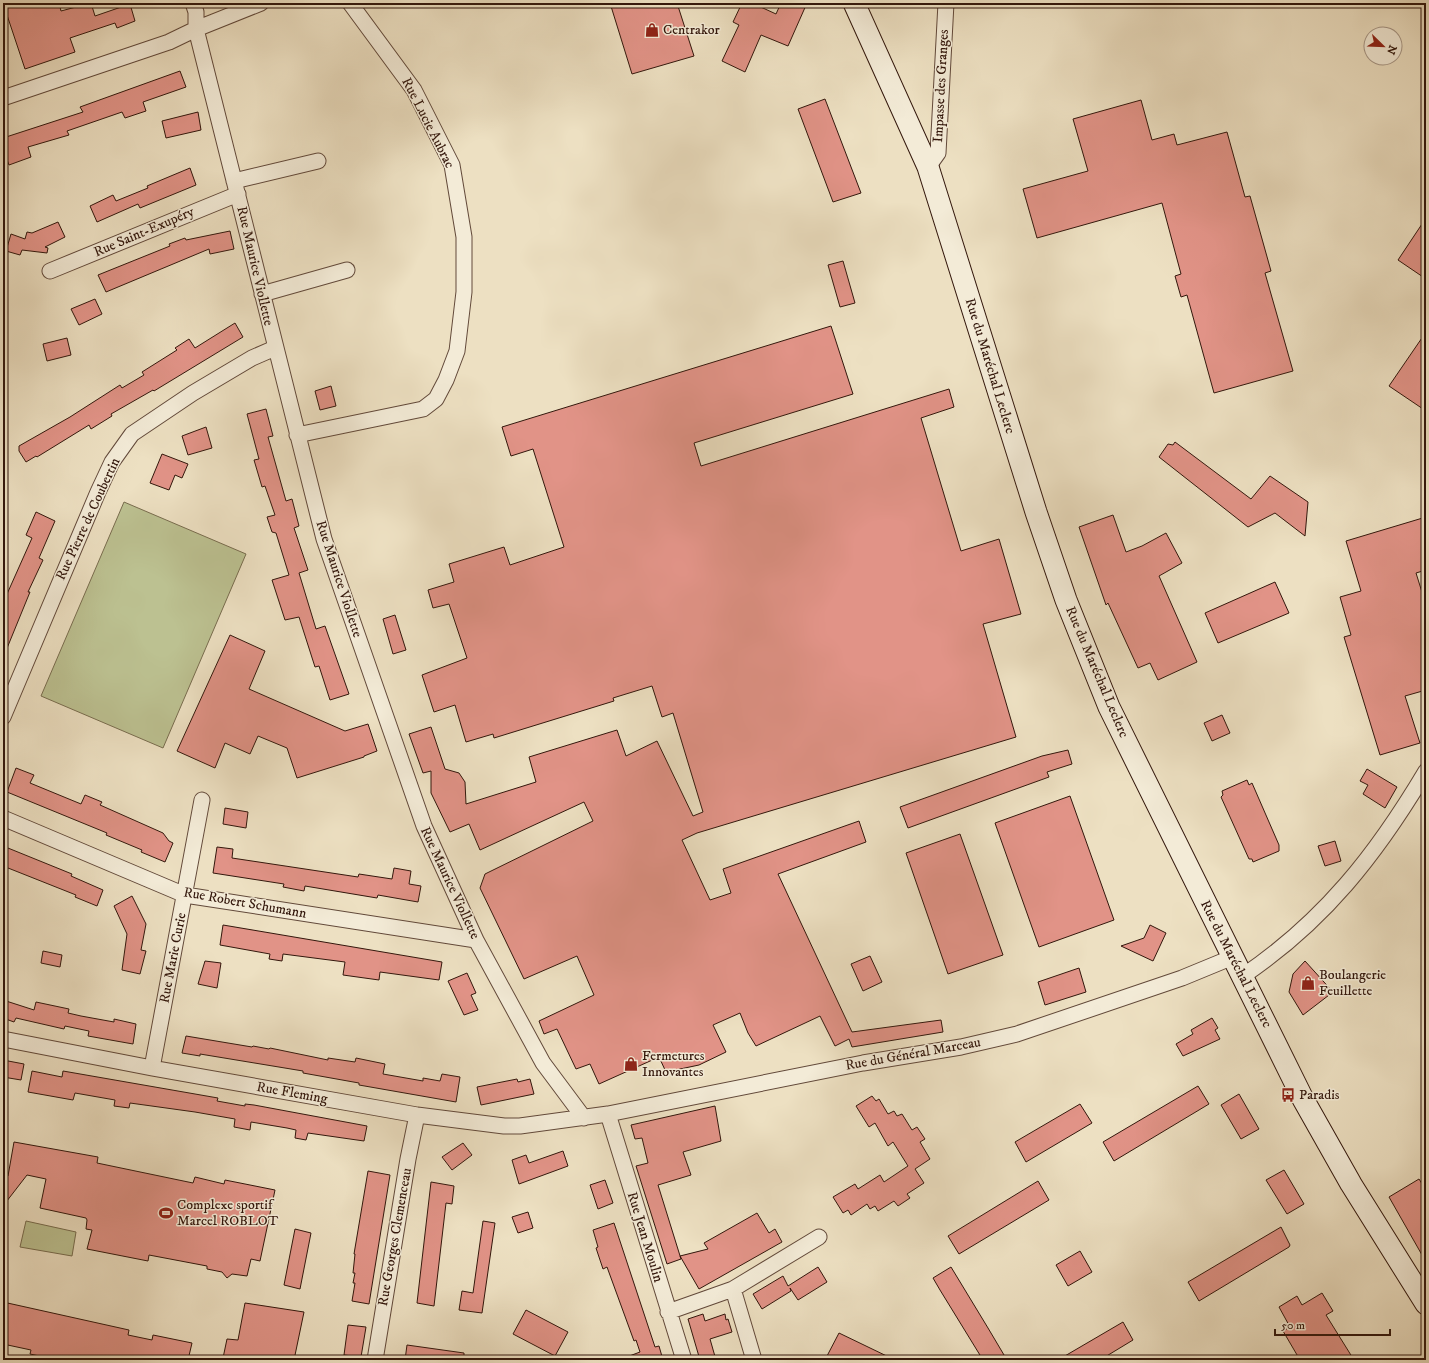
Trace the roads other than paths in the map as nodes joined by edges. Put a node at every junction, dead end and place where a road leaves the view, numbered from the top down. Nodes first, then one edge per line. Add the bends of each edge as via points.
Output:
1 (193, 3) edge
2 (261, 3) edge
3 (350, 3) edge
4 (854, 3) edge
5 (946, 3) edge
6 (196, 29) junction
7 (3, 98) edge
8 (318, 161) dead end
9 (928, 167) junction
10 (236, 188) junction
11 (347, 270) dead end
12 (50, 271) dead end
13 (262, 294) junction
14 (275, 348) junction
15 (297, 435) junction
16 (3, 717) edge
17 (1426, 771) edge
18 (202, 800) dead end
19 (3, 818) edge
20 (185, 895) junction
21 (476, 940) junction
22 (1233, 957) junction
23 (1243, 976) junction
24 (3, 1039) edge
25 (152, 1068) junction
26 (608, 1114) junction
27 (417, 1115) junction
28 (584, 1118) junction
29 (819, 1237) dead end
30 (733, 1290) junction
31 (1426, 1304) edge
32 (668, 1312) junction
33 (375, 1360) edge
34 (684, 1360) edge
35 (754, 1360) edge

1 - 6 street, Rue Maurice Viollette
2 - 6 street
3 - 15 street, Rue Lucie Aubrac via 414,90 452,165 464,237 464,292 458,343 446,380 436,399 423,409
4 - 9 main road, Rue du Maréchal Leclerc
5 - 9 street, Impasse des Granges via 938,152
6 - 7 street via 169,42
6 - 10 street, Rue Maurice Viollette
8 - 10 street, Rue Saint-Exupéry
9 - 22 main road, Rue du Maréchal Leclerc via 1033,504 1066,600 1108,707
10 - 12 street, Rue Saint-Exupéry
10 - 13 street, Rue Maurice Viollette
11 - 13 street
13 - 14 street, Rue Maurice Viollette
14 - 15 street, Rue Maurice Viollette
14 - 16 street, Rue Pierre de Coubertin via 252,358 193,392 132,434 112,462 95,498
15 - 21 street, Rue Maurice Viollette via 324,539 424,826
17 - 23 street via 1384,837 1344,889 1272,957
18 - 20 street, Rue Marie Curie
19 - 20 street, Rue Robert Schumann
20 - 21 street, Rue Robert Schumann
20 - 25 street, Rue Marie Curie
21 - 28 street, Rue Maurice Viollette via 543,1063
22 - 23 main road, Rue du Maréchal Leclerc
22 - 26 street, Rue du Général Marceau via 1182,978 1011,1035 961,1047 863,1062
23 - 31 main road, Rue du Maréchal Leclerc via 1303,1099 1351,1184
24 - 25 street, Rue Fleming
25 - 27 street, Rue Fleming
26 - 28 street, Rue du Général Marceau
26 - 32 street, Rue Jean Moulin
27 - 28 street, Rue Fleming via 504,1126
27 - 33 street, Rue Georges Clemenceau
29 - 30 street
30 - 32 street
30 - 35 street
32 - 34 street, Rue Jean Moulin

